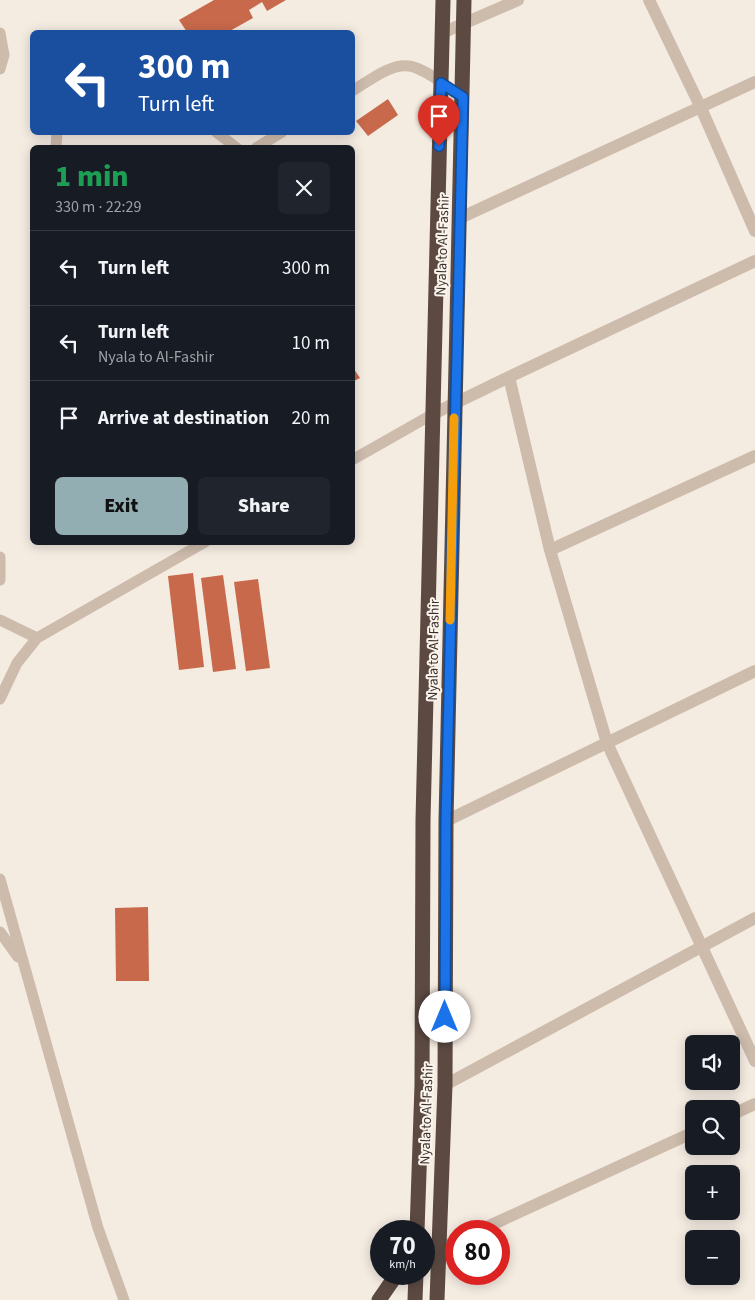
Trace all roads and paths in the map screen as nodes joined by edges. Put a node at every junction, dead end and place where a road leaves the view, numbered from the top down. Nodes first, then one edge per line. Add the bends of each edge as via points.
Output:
1 (443, 0) edge
2 (464, 0) edge
3 (518, 0) edge
4 (649, 0) edge
5 (464, 24) junction
6 (0, 33) edge
7 (442, 33) junction
8 (0, 69) edge
9 (755, 82) edge
10 (441, 83) junction
11 (355, 89) edge
12 (463, 97) junction
13 (700, 108) junction
14 (220, 135) edge
15 (277, 135) edge
16 (233, 145) edge
17 (261, 145) edge
18 (460, 218) junction
19 (755, 231) edge
20 (435, 260) junction
21 (755, 260) edge
22 (458, 262) junction
23 (508, 378) junction
24 (454, 404) junction
25 (433, 414) junction
26 (755, 456) edge
27 (355, 458) edge
28 (200, 545) edge
29 (550, 550) junction
30 (0, 557) edge
31 (0, 580) edge
32 (0, 620) edge
33 (37, 638) junction
34 (755, 671) edge
35 (0, 699) edge
36 (607, 744) junction
37 (448, 768) junction
38 (424, 769) junction
39 (446, 821) junction
40 (0, 879) edge
41 (755, 918) edge
42 (0, 932) edge
43 (701, 947) junction
44 (22, 964) junction
45 (422, 1000) junction
46 (445, 1000) junction
47 (755, 1061) edge
48 (445, 1085) junction
49 (755, 1104) edge
50 (740, 1111) edge
51 (685, 1136) edge
52 (416, 1220) edge
53 (502, 1220) edge
54 (445, 1246) edge
55 (438, 1250) junction
56 (389, 1285) edge
57 (416, 1285) edge
58 (124, 1300) edge
59 (379, 1300) edge
60 (415, 1300) edge
61 (437, 1300) edge

1 - 7 highway, Nyala to Al-Fashir
2 - 5 highway, Nyala to Al-Fashir
3 - 5 street
4 - 13 street
5 - 7 street
5 - 12 highway, Nyala to Al-Fashir
6 - 8 lane via 4,55
7 - 10 highway, Nyala to Al-Fashir
9 - 13 street
10 - 11 lane via 410,66 396,67
10 - 12 lane
10 - 20 highway, Nyala to Al-Fashir
12 - 18 highway, Nyala to Al-Fashir
13 - 18 street
13 - 19 street
14 - 16 lane
15 - 17 lane
18 - 22 highway, Nyala to Al-Fashir
20 - 22 highway
20 - 25 highway, Nyala to Al-Fashir
21 - 23 street
22 - 24 highway, Nyala to Al-Fashir
23 - 24 street
23 - 29 street
24 - 25 street
24 - 37 highway, Nyala to Al-Fashir
25 - 27 lane
25 - 38 highway, Nyala to Al-Fashir
26 - 29 street
28 - 33 lane
29 - 36 street
30 - 31 lane
32 - 33 lane
33 - 35 lane via 16,663
34 - 36 street
36 - 39 street
36 - 43 street
37 - 38 highway
37 - 39 highway, Nyala to Al-Fashir
38 - 45 highway, Nyala to Al-Fashir
39 - 46 highway, Nyala to Al-Fashir
40 - 44 lane
41 - 43 street
42 - 44 lane
43 - 47 street
43 - 48 street
44 - 58 lane via 98,1228
45 - 46 highway
45 - 52 highway, Nyala to Al-Fashir
46 - 48 highway, Nyala to Al-Fashir
48 - 55 highway, Nyala to Al-Fashir
49 - 50 street
51 - 53 street
54 - 55 street
55 - 61 highway, Nyala to Al-Fashir
56 - 59 highway
57 - 60 highway

